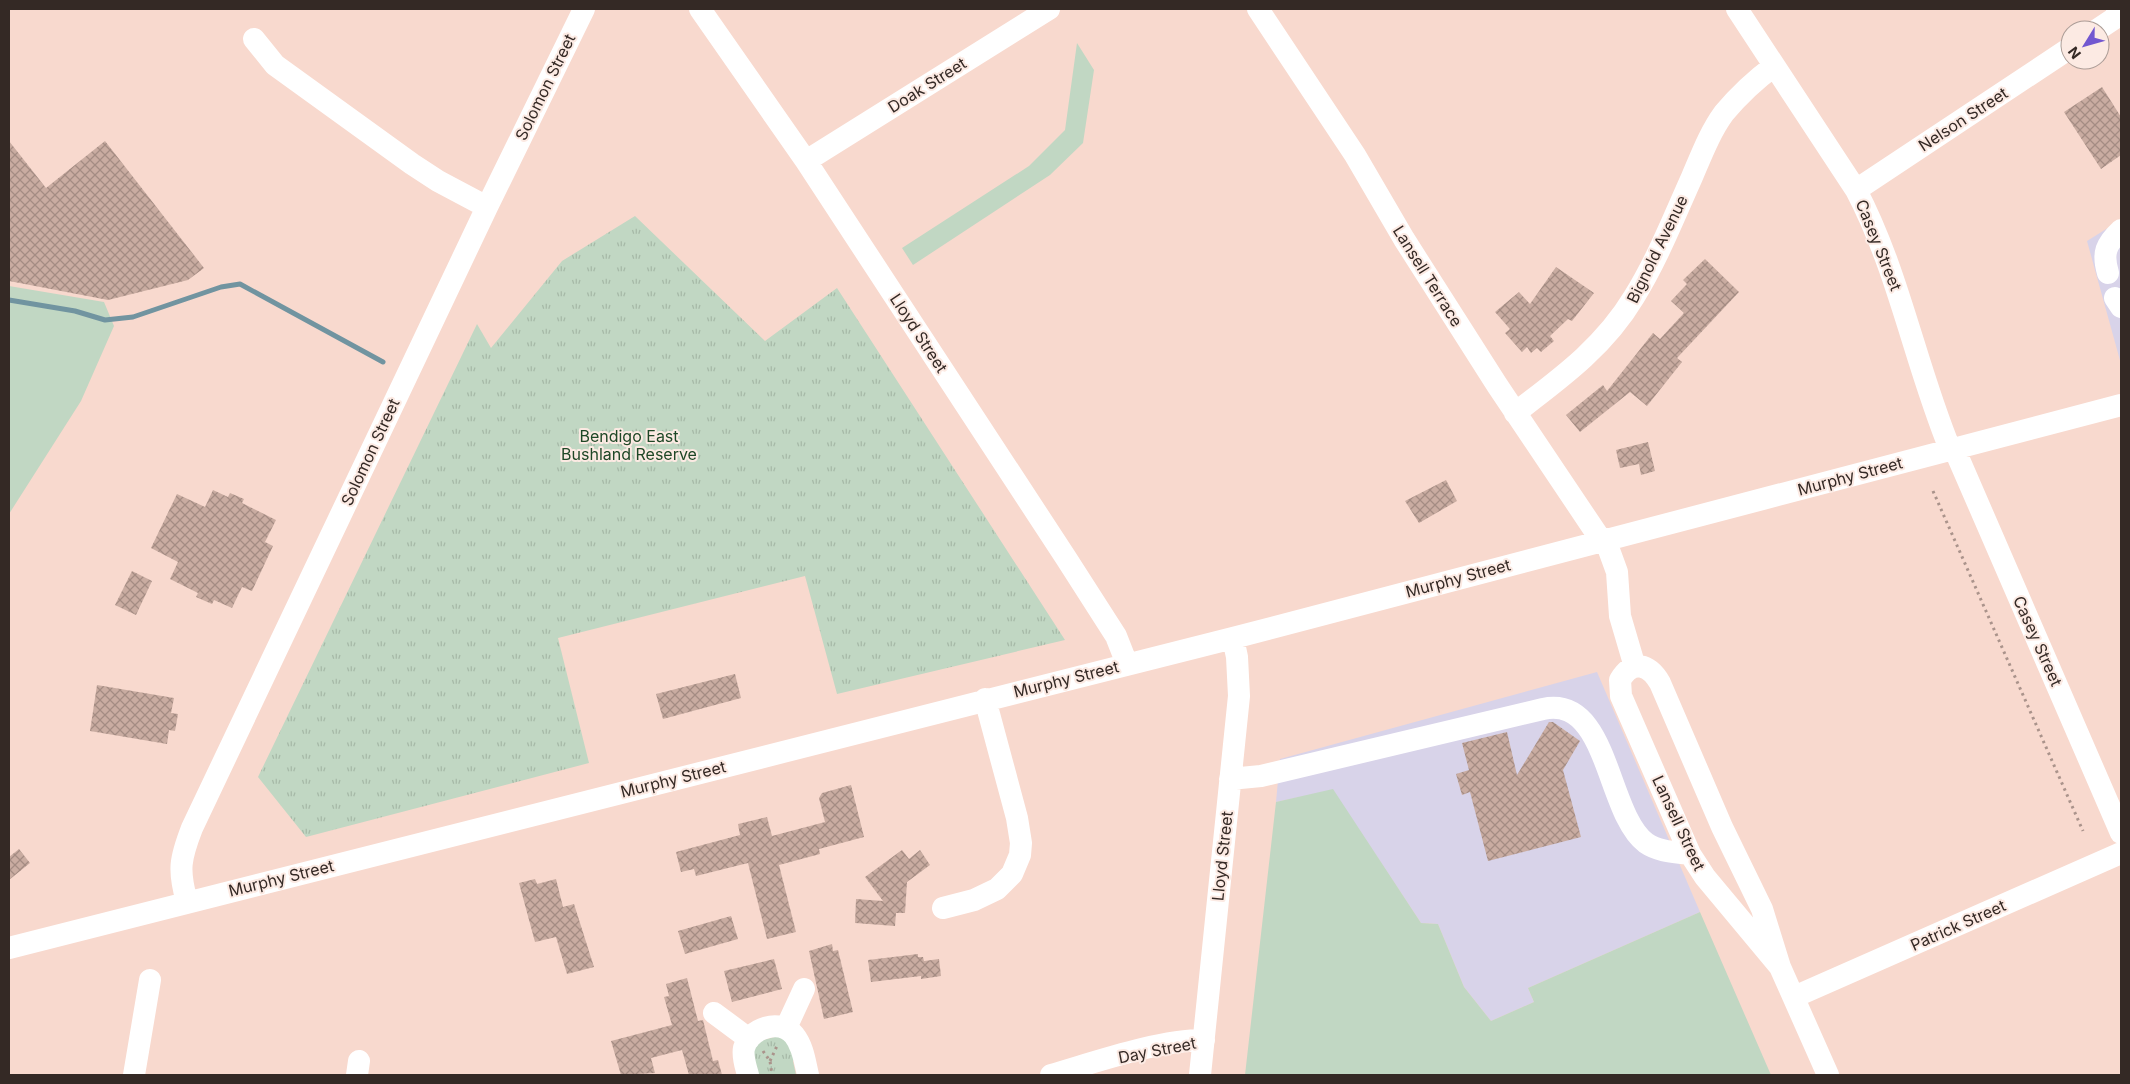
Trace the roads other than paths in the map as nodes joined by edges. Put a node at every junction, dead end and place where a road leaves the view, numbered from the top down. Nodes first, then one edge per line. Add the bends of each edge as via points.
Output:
1 (584, 9) edge
2 (700, 9) edge
3 (1049, 9) edge
4 (1258, 9) edge
5 (1737, 9) edge
6 (2121, 11) edge
7 (2110, 20) edge
8 (254, 39) dead end
9 (2060, 55) edge
10 (1774, 66) junction
11 (806, 161) junction
12 (1856, 190) junction
13 (487, 206) junction
14 (2121, 230) edge
15 (2108, 272) dead end
16 (2121, 405) edge
17 (1515, 412) junction
18 (1952, 449) junction
19 (1603, 540) junction
20 (1233, 638) junction
21 (1127, 664) junction
22 (1635, 667) junction
23 (985, 700) junction
24 (1230, 780) junction
25 (2121, 833) edge
26 (2121, 852) edge
27 (1690, 854) junction
28 (187, 902) junction
29 (943, 908) dead end
30 (9, 948) edge
31 (1780, 967) junction
32 (150, 980) dead end
33 (804, 989) dead end
34 (1794, 997) junction
35 (714, 1013) dead end
36 (786, 1028) junction
37 (749, 1039) junction
38 (1204, 1040) junction
39 (134, 1075) edge
40 (748, 1075) edge
41 (808, 1075) edge
42 (1051, 1075) edge
43 (1200, 1075) edge
44 (1828, 1075) edge

1 - 13 street, Solomon Street
2 - 11 street, Lloyd Street
3 - 11 street, Doak Street
4 - 17 street, Lansell Terrace via 1355,155 1404,239
5 - 10 street, Casey Street
6 - 7 street
8 - 13 street via 275,65 412,164
9 - 12 street, Nelson Street
10 - 12 street, Casey Street
10 - 17 street, Bignold Avenue via 1723,114 1666,236 1636,296 1621,318 1590,354
11 - 21 street, Lloyd Street via 1111,627
12 - 18 street, Casey Street via 1877,232
13 - 28 street, Solomon Street via 192,828 180,868
14 - 15 street via 2105,249
16 - 18 street, Murphy Street
17 - 19 street, Lansell Terrace
18 - 19 street, Murphy Street
18 - 25 street, Casey Street
19 - 20 street, Murphy Street
19 - 22 street via 1617,572 1620,616
20 - 21 street, Murphy Street
20 - 24 street, Lloyd Street via 1239,696
21 - 23 street, Murphy Street
22 - 27 street, Lansell Street via 1623,674 1619,690
22 - 31 street, Lansell Street via 1650,669 1660,683 1722,827 1762,909
23 - 28 street, Murphy Street
23 - 29 street via 1017,818 1020,855 1012,874 996,889 974,900
24 - 27 street via 1261,776 1559,707 1576,713 1588,727 1630,822 1640,837 1658,848
24 - 38 street, Lloyd Street
26 - 34 street, Patrick Street
27 - 31 street, Lansell Street via 1705,877
28 - 30 street, Murphy Street
31 - 34 street, Lansell Street
32 - 39 street
33 - 36 street
34 - 44 street, Lansell Street
35 - 37 street
36 - 37 street via 762,1029
36 - 41 street via 799,1044
37 - 40 street via 743,1052
38 - 42 street, Day Street via 1151,1048
38 - 43 street, Lloyd Street

